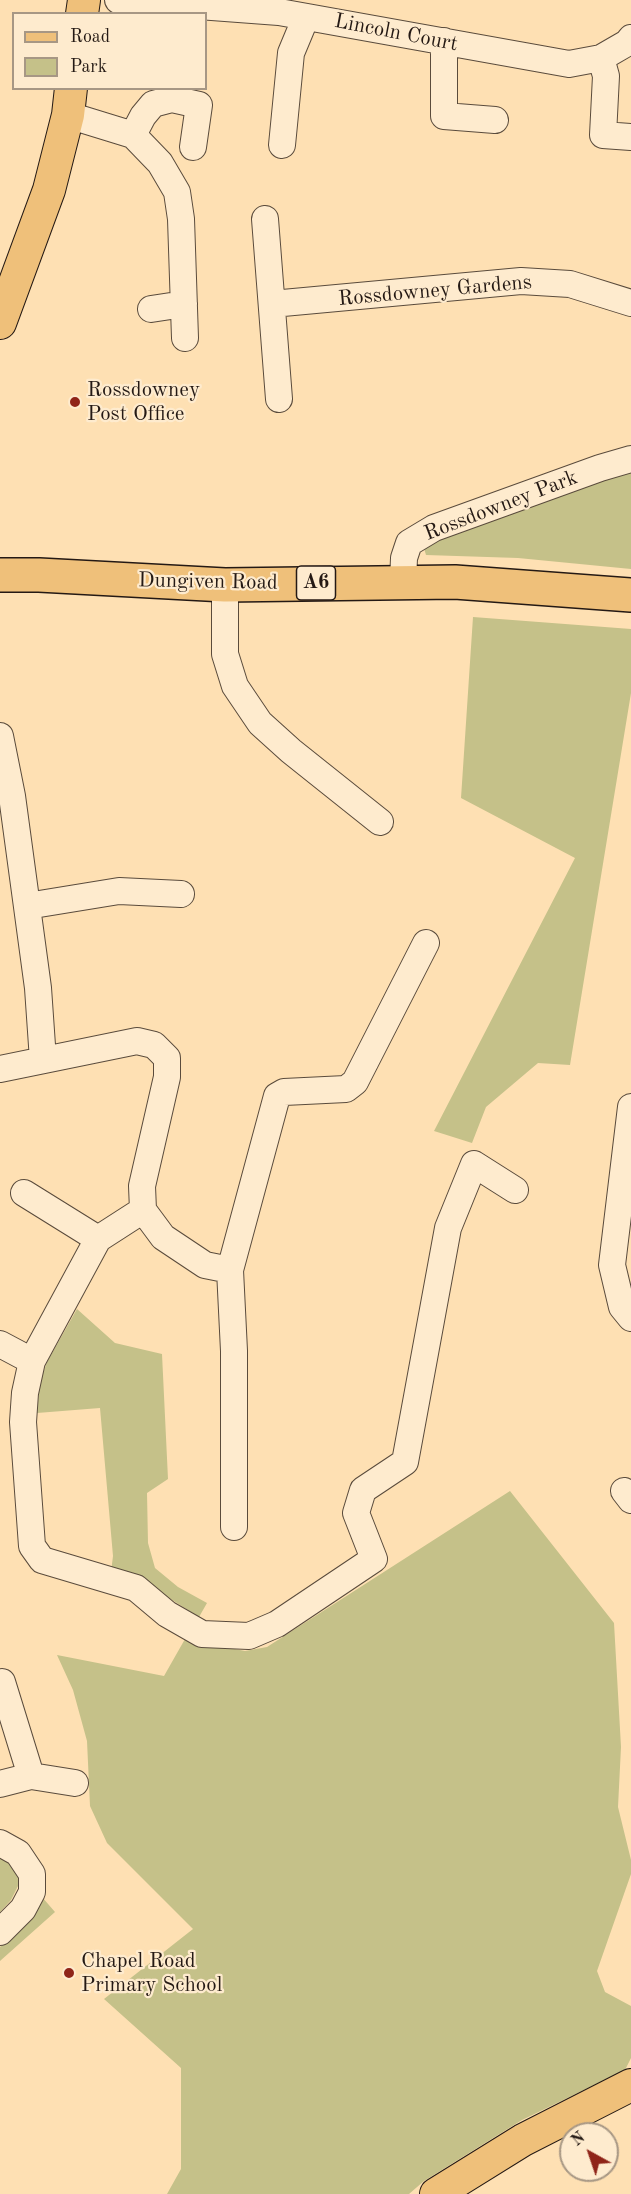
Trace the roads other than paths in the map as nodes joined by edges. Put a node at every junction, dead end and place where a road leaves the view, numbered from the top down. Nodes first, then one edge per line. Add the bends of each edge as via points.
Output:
1 (118, 0) edge
2 (280, 6) edge
3 (306, 17) junction
4 (631, 38) edge
5 (444, 41) junction
6 (601, 58) junction
7 (70, 102) edge
8 (495, 120) dead end
9 (133, 135) junction
10 (631, 137) edge
11 (282, 145) dead end
12 (193, 147) dead end
13 (265, 219) dead end
14 (631, 303) edge
15 (184, 304) junction
16 (272, 304) junction
17 (151, 309) dead end
18 (0, 323) edge
19 (186, 338) dead end
20 (279, 399) dead end
21 (631, 459) edge
22 (0, 576) edge
23 (403, 582) junction
24 (225, 585) junction
25 (631, 595) edge
26 (0, 736) edge
27 (380, 822) dead end
28 (181, 894) dead end
29 (27, 906) junction
30 (426, 943) dead end
31 (43, 1060) junction
32 (0, 1069) edge
33 (631, 1107) edge
34 (628, 1171) edge
35 (515, 1190) dead end
36 (24, 1193) dead end
37 (143, 1210) junction
38 (98, 1239) junction
39 (230, 1270) junction
40 (631, 1318) edge
41 (0, 1344) edge
42 (32, 1360) junction
43 (234, 1527) dead end
44 (2, 1682) dead end
45 (31, 1776) junction
46 (75, 1783) dead end
47 (0, 1784) edge
48 (0, 1844) edge
49 (0, 1932) edge
50 (631, 2085) edge
51 (436, 2194) edge

1 - 2 street, Lincoln Court
2 - 3 street, Lincoln Court
3 - 5 street, Lincoln Court
3 - 11 street via 291,53
4 - 6 street, Lincoln Court
5 - 6 street, Lincoln Court via 570,64
5 - 8 street via 444,116
6 - 10 street via 606,76 603,135
7 - 9 street
7 - 18 main road via 49,190
9 - 12 street via 153,104 172,99 199,105
9 - 15 street via 160,162 177,192
13 - 16 street
14 - 16 street, Rossdowney Gardens via 570,284 521,281
15 - 17 street
15 - 19 street
16 - 20 street
21 - 23 street, Rossdowney Park via 434,528 409,543
22 - 24 highway, Dungiven Road / A6
23 - 24 highway, Dungiven Road / A6
23 - 25 highway, Dungiven Road / A6
24 - 27 street via 225,654 235,686 260,723
26 - 29 street
28 - 29 street via 118,891
29 - 31 street
30 - 39 street via 355,1082 346,1089 284,1092 277,1096
31 - 32 street
31 - 37 street via 138,1041 154,1045 167,1058 168,1077 142,1186
33 - 34 street
34 - 40 street via 612,1264 622,1307
35 - 42 street via 474,1164 448,1228 405,1462 363,1490 356,1513 374,1559 277,1624 249,1636 202,1634 167,1614 136,1588 42,1560 32,1546 23,1422
36 - 38 street
37 - 38 street
37 - 39 street via 163,1237 205,1265
38 - 42 street
39 - 43 street
41 - 42 street
44 - 45 street
45 - 46 street
45 - 47 street
48 - 49 street via 18,1853 32,1874 32,1892 24,1909
50 - 51 main road via 523,2140

